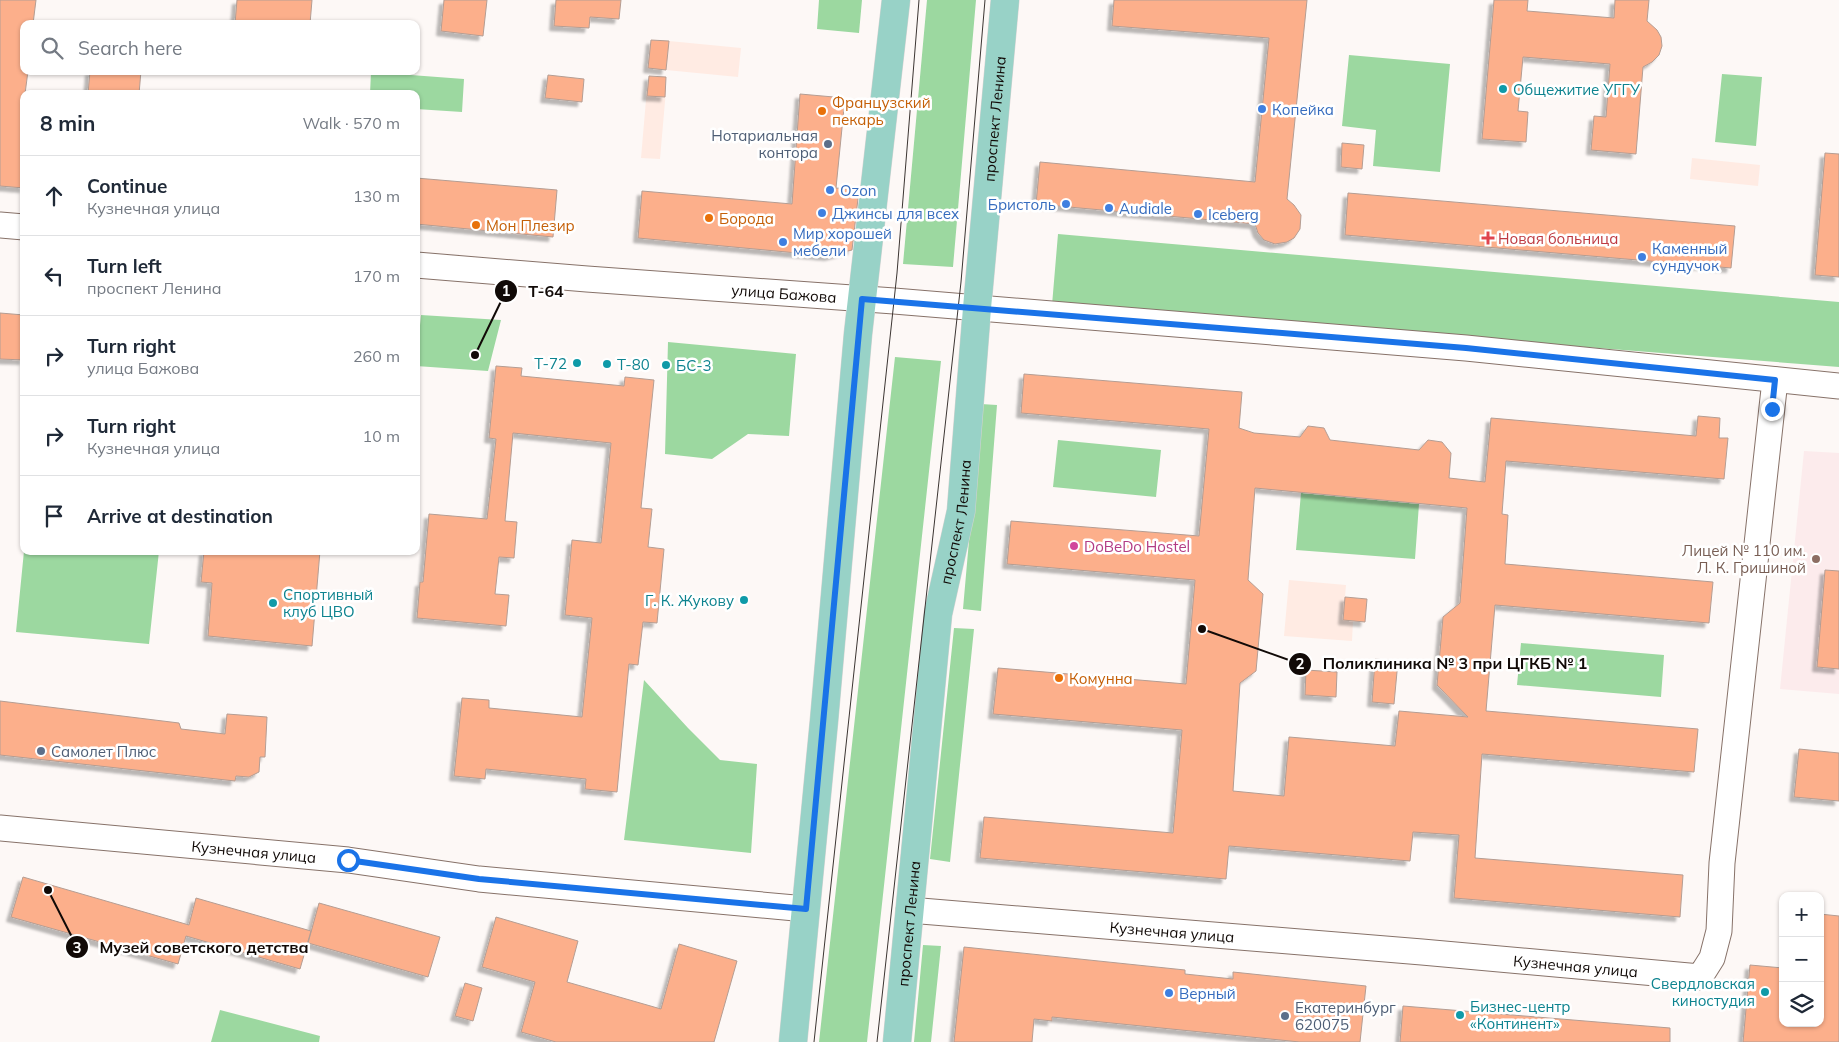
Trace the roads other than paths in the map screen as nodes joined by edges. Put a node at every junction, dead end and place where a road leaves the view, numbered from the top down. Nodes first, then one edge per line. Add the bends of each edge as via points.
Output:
1 (896, 0) edge
2 (1005, 0) edge
3 (0, 225) edge
4 (20, 227) edge
5 (420, 265) edge
6 (862, 299) junction
7 (977, 308) junction
8 (1775, 380) junction
9 (1839, 386) edge
10 (0, 828) edge
11 (806, 909) junction
12 (909, 910) junction
13 (793, 1042) edge
14 (897, 1042) edge

1 - 6 main road
2 - 7 main road, проспект Ленина
3 - 4 street
5 - 6 street, улица Бажова
6 - 7 street, улица Бажова
6 - 11 main road
7 - 8 street, улица Бажова via 1466,348
7 - 12 main road, проспект Ленина via 961,511 938,614
8 - 9 street, улица Бажова
8 - 12 street, Кузнечная улица via 1722,863 1719,931 1712,958 1700,977
10 - 11 street, Кузнечная улица via 348,860 479,879
11 - 13 main road
12 - 14 main road, проспект Ленина

